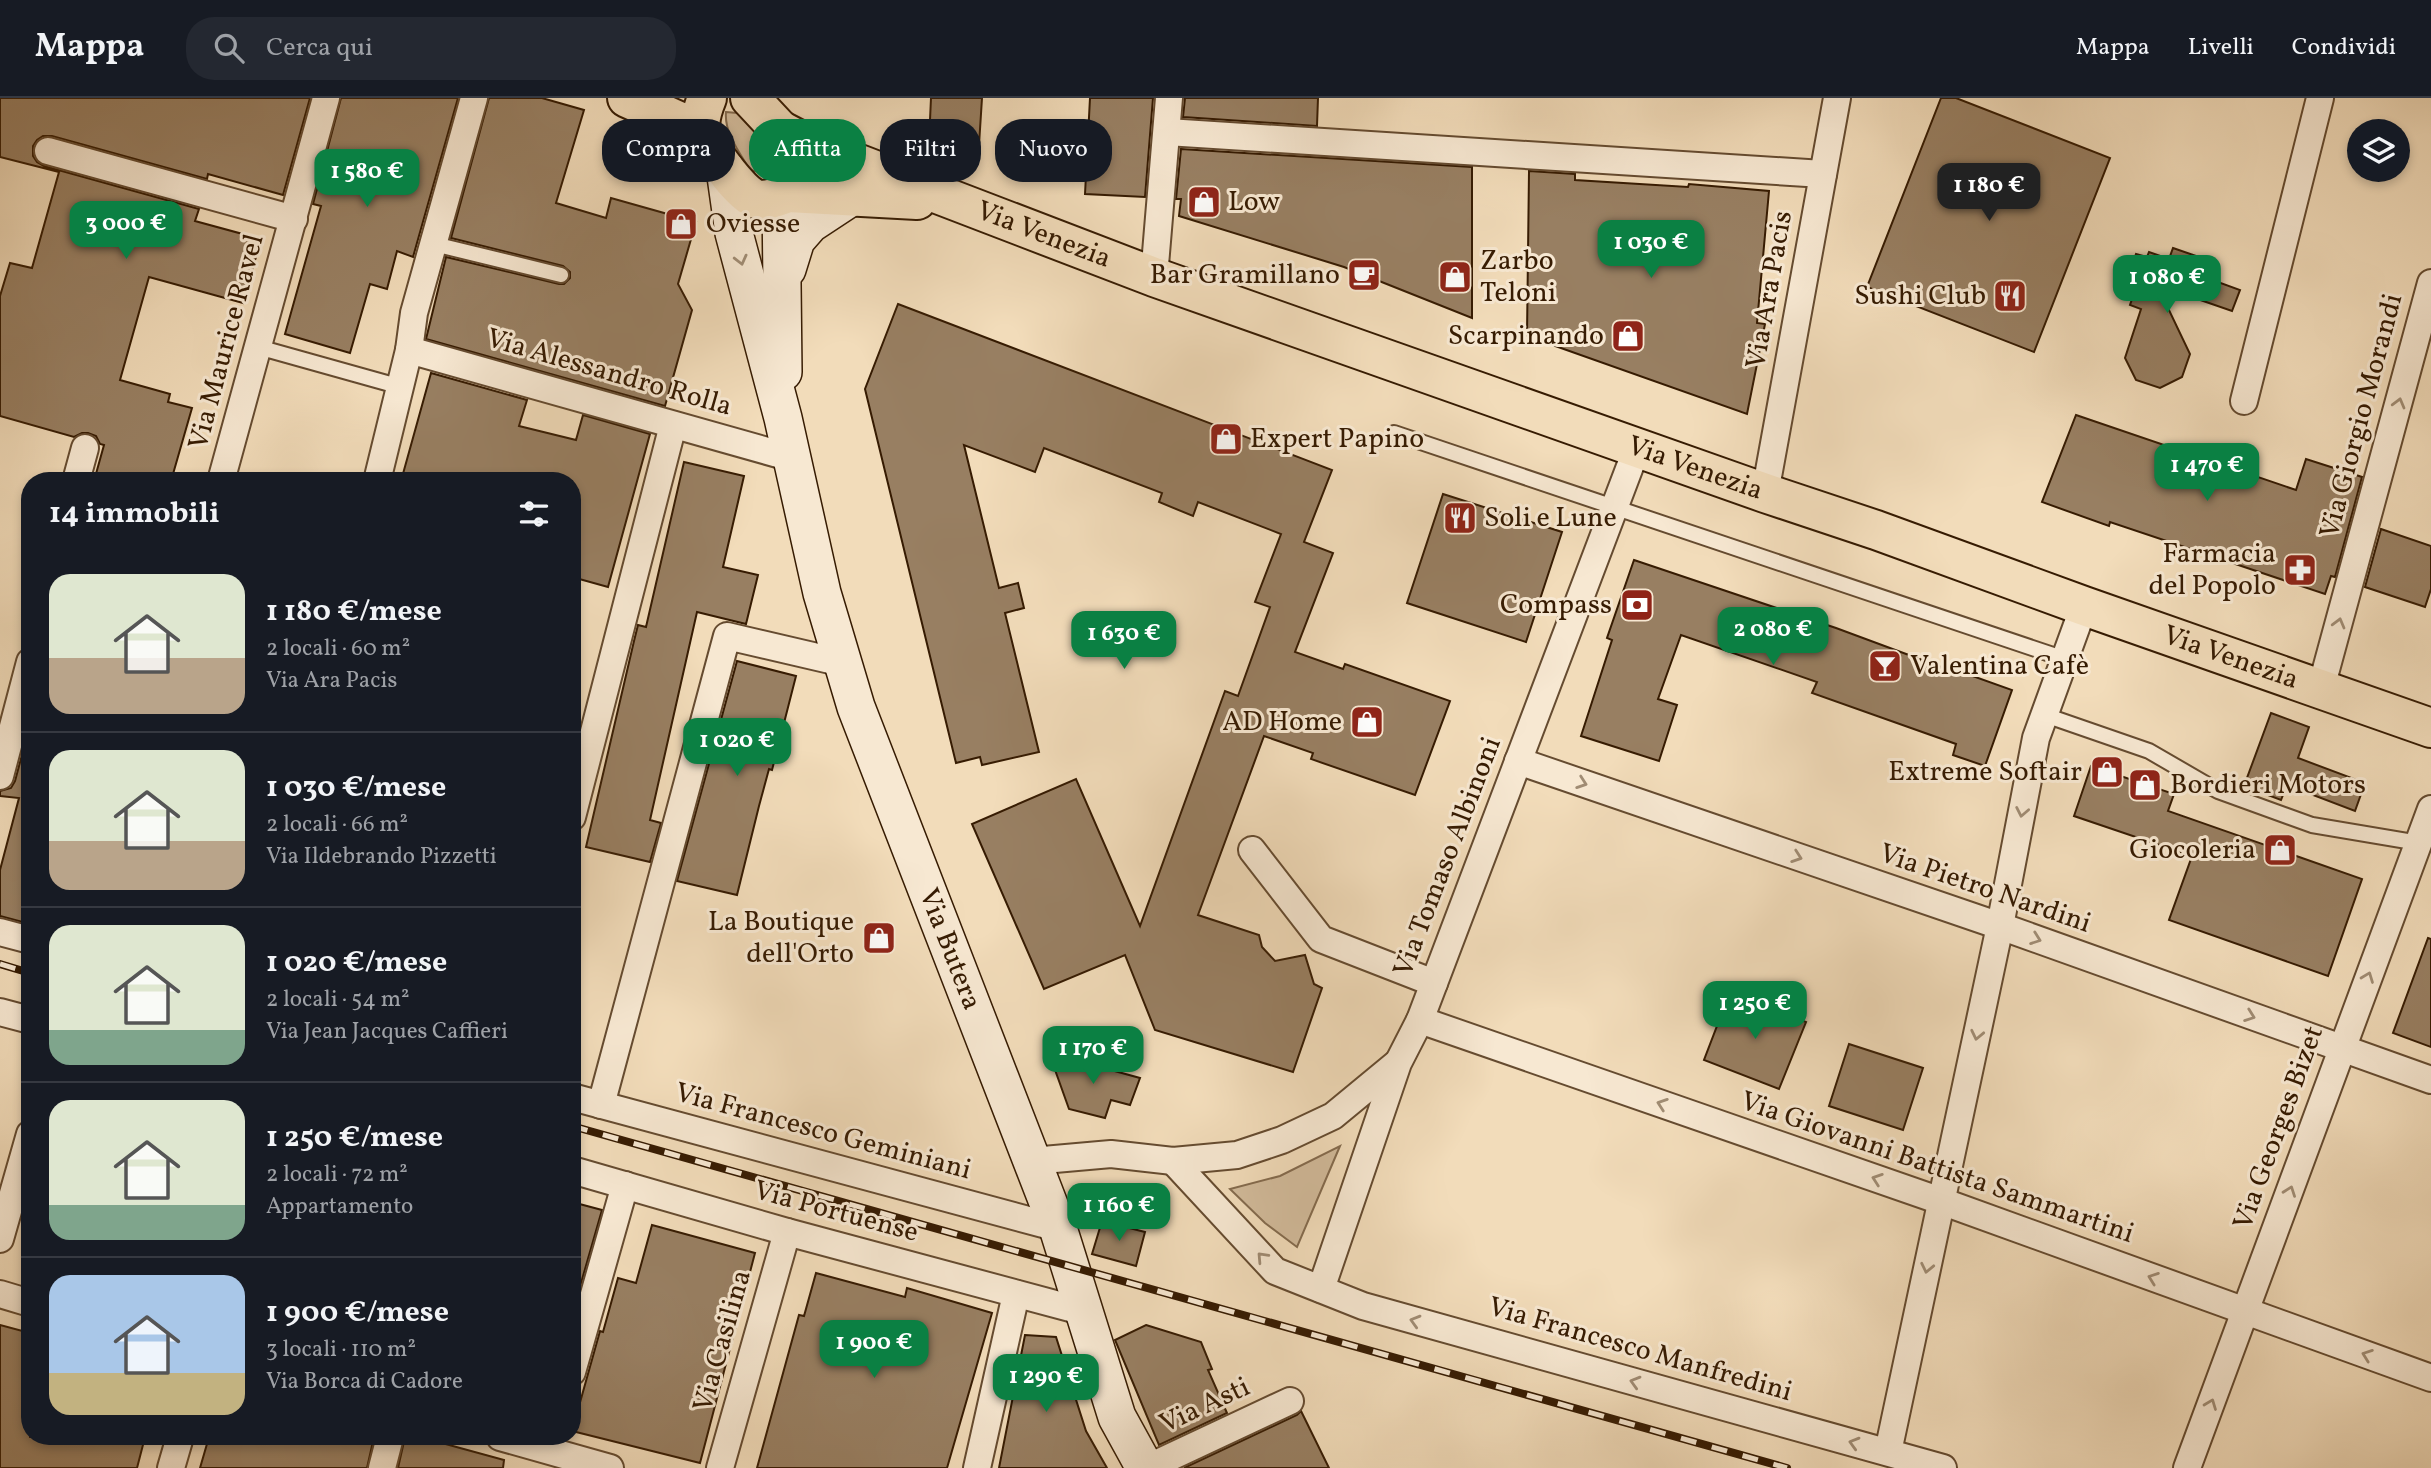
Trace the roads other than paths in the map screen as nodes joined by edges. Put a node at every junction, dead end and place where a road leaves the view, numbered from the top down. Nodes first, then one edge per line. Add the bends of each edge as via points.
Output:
1 (326, 98) edge
2 (474, 98) edge
3 (627, 98) edge
4 (750, 98) edge
5 (1169, 98) edge
6 (1837, 98) edge
7 (2320, 98) edge
8 (702, 110) edge
9 (770, 119) edge
10 (1167, 132) junction
11 (48, 152) dead end
12 (866, 167) edge
13 (1823, 174) junction
14 (727, 182) edge
15 (735, 182) edge
16 (794, 182) edge
17 (784, 194) junction
18 (854, 195) junction
19 (961, 203) junction
20 (294, 219) junction
21 (435, 244) junction
22 (561, 275) dead end
23 (1154, 277) junction
24 (783, 280) junction
25 (2431, 282) edge
26 (2427, 312) edge
27 (258, 346) junction
28 (409, 350) junction
29 (401, 387) junction
30 (2244, 401) dead end
31 (783, 418) junction
32 (673, 425) junction
33 (1394, 433) dead end
34 (85, 448) dead end
35 (1637, 448) junction
36 (792, 458) junction
37 (78, 472) edge
38 (223, 472) edge
39 (379, 472) edge
40 (1765, 493) junction
41 (1614, 508) junction
42 (2084, 606) junction
43 (2065, 659) junction
44 (843, 663) junction
45 (2321, 688) junction
46 (21, 702) edge
47 (2045, 715) junction
48 (2431, 728) edge
49 (1518, 761) junction
50 (0, 776) edge
51 (581, 782) edge
52 (2431, 809) edge
53 (2419, 843) junction
54 (1252, 850) dead end
55 (2000, 926) junction
56 (0, 932) edge
57 (21, 938) edge
58 (1434, 983) junction
59 (0, 1012) edge
60 (21, 1018) edge
61 (1420, 1020) junction
62 (2341, 1048) junction
63 (1398, 1063) junction
64 (2431, 1080) edge
65 (581, 1099) edge
66 (601, 1105) junction
67 (1032, 1161) junction
68 (1173, 1161) junction
69 (21, 1166) edge
70 (581, 1173) edge
71 (625, 1185) junction
72 (1941, 1201) junction
73 (1058, 1228) junction
74 (787, 1232) junction
75 (0, 1239) edge
76 (1321, 1289) junction
77 (0, 1294) edge
78 (1016, 1294) junction
79 (21, 1300) edge
80 (2246, 1311) junction
81 (1085, 1312) junction
82 (581, 1340) edge
83 (2431, 1378) edge
84 (1290, 1401) dead end
85 (178, 1445) edge
86 (388, 1445) edge
87 (527, 1445) edge
88 (550, 1452) edge
89 (1888, 1452) junction
90 (171, 1468) edge
91 (382, 1468) edge
92 (610, 1468) edge
93 (720, 1468) edge
94 (977, 1468) edge
95 (1146, 1468) edge
96 (1943, 1468) edge
97 (2187, 1468) edge

1 - 20 street, Via Maurice Ravel
2 - 21 street
3 - 8 main road
4 - 9 main road
5 - 10 street
6 - 13 street, Via Ara Pacis
7 - 30 street
10 - 13 street
10 - 23 street
11 - 20 street
12 - 19 main road, Via Venezia
13 - 40 street, Via Ara Pacis
14 -> 31 street via 734,233
15 - 17 main road via 754,199
16 - 17 main road
17 - 18 main road
17 - 24 street
18 - 19 main road
18 - 24 street via 810,224 796,240
19 - 23 main road, Via Venezia
20 - 27 street, Via Maurice Ravel
21 - 22 lane
21 - 28 street via 414,313
23 - 35 main road, Via Venezia
24 - 31 street
25 - 26 street, Via Giorgio Morandi
45 -> 26 street, Via Giorgio Morandi
27 - 29 lane
27 - 38 street, Via Maurice Ravel
28 - 29 street
28 - 32 street, Via Alessandro Rolla
29 - 39 street
31 - 36 street, Via Butera
32 - 36 street, Via Alessandro Rolla
32 - 51 street
33 - 41 lane
34 - 37 street
35 - 40 main road, Via Venezia
35 - 41 street, Via Tomaso Albinoni
36 - 44 street, Via Butera
40 - 42 main road, Via Venezia
41 - 43 lane
41 - 49 street, Via Tomaso Albinoni
42 - 43 street
42 - 45 main road, Via Venezia
43 - 47 street
44 - 66 street via 727,636
44 - 67 street, Via Butera
45 - 48 main road, Via Venezia
46 - 50 street
47 - 53 lane via 2149,751 2218,791 2312,825
47 -> 55 street via 2036,738
49 -> 55 street, Via Pietro Nardini
49 - 58 street, Via Tomaso Albinoni
52 - 53 street, Via Georges Bizet
62 -> 53 street, Via Georges Bizet
54 - 58 street via 1321,939
55 -> 62 street, Via Pietro Nardini
55 -> 72 street
56 - 57 street
58 - 61 street, Via Tomaso Albinoni
59 - 60 street
61 - 63 street, Via Tomaso Albinoni
72 -> 61 street, Via Giovanni Battista Sammartini
62 - 64 street, Via Pietro Nardini
80 -> 62 street, Via Georges Bizet
63 - 68 street via 1333,1116 1282,1140 1237,1155
63 - 76 street, Via Tomaso Albinoni
65 - 66 street, Via Francesco Geminiani
66 - 73 street, Via Francesco Geminiani
67 - 68 street via 1111,1154
67 - 73 street, Via Butera
76 -> 68 street, Via Francesco Manfredini via 1275,1271
69 - 75 street
70 - 71 street, Via Portuense
71 - 74 street, Via Portuense
71 - 82 street
80 -> 72 street, Via Giovanni Battista Sammartini
72 -> 89 street
73 - 81 street, Via Butera
74 - 78 street, Via Portuense
74 - 93 street, Via Casilina
89 -> 76 street, Via Francesco Manfredini via 1363,1306
77 - 79 street
78 - 81 street, Via Portuense
78 - 94 street
83 -> 80 street, Via Giovanni Battista Sammartini
97 -> 80 street, Via Georges Bizet
81 - 95 street, Via Butera via 1117,1417
84 - 95 street, Via Asti
85 - 90 street
86 - 91 street
87 - 88 street
88 - 92 street
89 - 96 street, Via Francesco Manfredini

